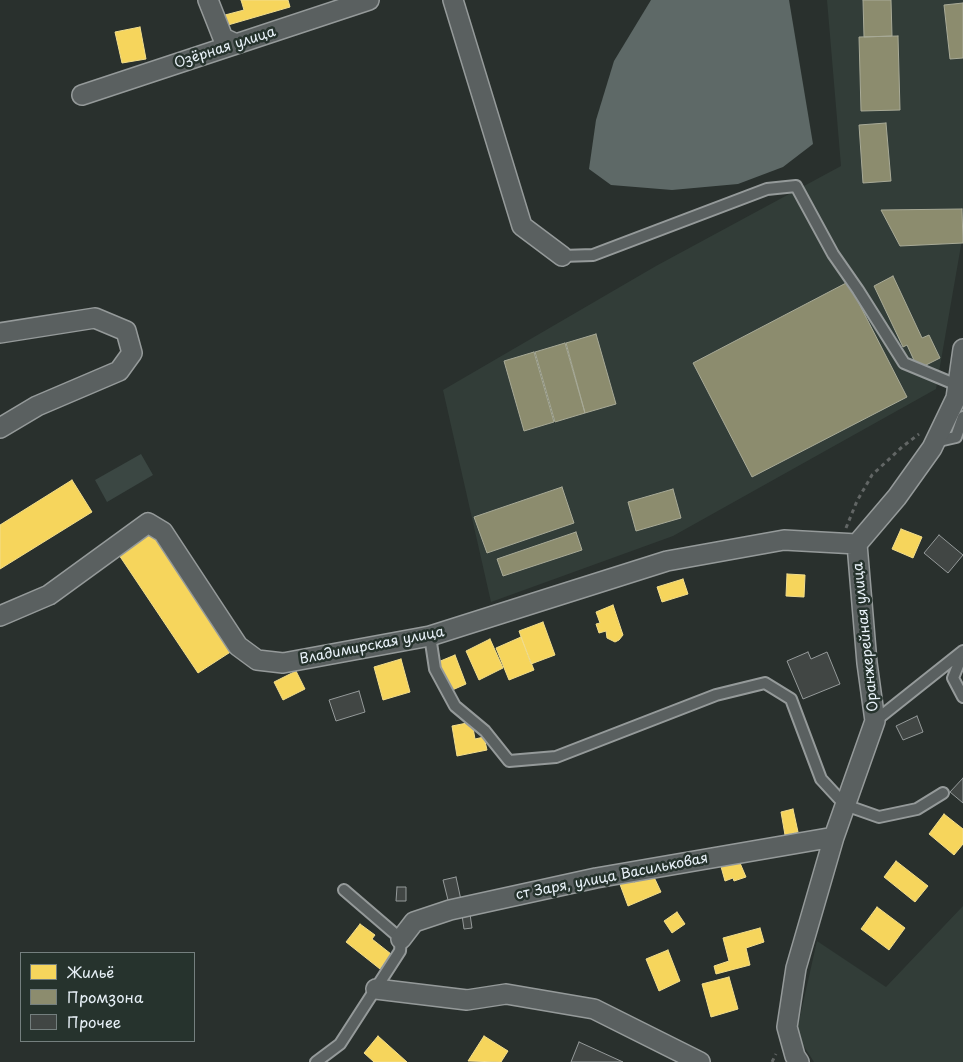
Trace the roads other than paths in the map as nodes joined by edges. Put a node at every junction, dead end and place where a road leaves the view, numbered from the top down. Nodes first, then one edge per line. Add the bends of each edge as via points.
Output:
1 (208, 0) edge
2 (369, 0) edge
3 (454, 0) edge
4 (236, 44) junction
5 (82, 95) dead end
6 (562, 256) joint
7 (0, 333) edge
8 (963, 348) edge
9 (957, 385) junction
10 (963, 417) edge
11 (0, 428) edge
12 (928, 437) junction
13 (960, 437) edge
14 (850, 544) junction
15 (0, 616) edge
16 (430, 636) junction
17 (963, 652) edge
18 (963, 697) edge
19 (875, 721) junction
20 (943, 793) dead end
21 (845, 805) junction
22 (834, 837) junction
23 (344, 890) dead end
24 (401, 938) junction
25 (376, 989) junction
26 (316, 1062) edge
27 (700, 1062) edge
28 (799, 1062) edge

1 - 4 street via 223,38
2 - 4 street, Озёрная улица
3 - 6 street via 522,226
4 - 5 street, Озёрная улица
6 - 9 lane via 593,255 767,189 796,186 833,254 904,363
7 - 11 street via 94,318 126,331 132,353 119,371 37,406
8 - 9 street, Оранжерейная улица
9 - 12 street, Оранжерейная улица via 956,398
10 - 13 lane
12 - 13 lane
12 - 14 street, Оранжерейная улица via 897,497
14 - 16 street, Владимирская улица via 784,540 667,561
14 - 19 street, Оранжерейная улица
15 - 16 street, Владимирская улица via 49,595 148,524 163,532 238,646 257,660 282,664
16 - 21 lane via 435,669 455,706 485,731 509,762 556,757 716,695 765,683 791,699 821,779
17 - 18 lane via 953,678
17 - 19 lane
19 - 21 street, Оранжерейная улица
20 - 21 lane via 917,809 879,817
21 - 22 street, Оранжерейная улица
22 - 24 street, ст Заря, улица Васильковая via 596,878 450,910 414,922
22 - 28 street, Оранжерейная улица via 796,968 791,997 787,1027
23 - 24 lane
24 - 25 lane via 400,952
25 - 26 lane via 340,1044
25 - 27 street via 467,1000 506,994 594,1009

